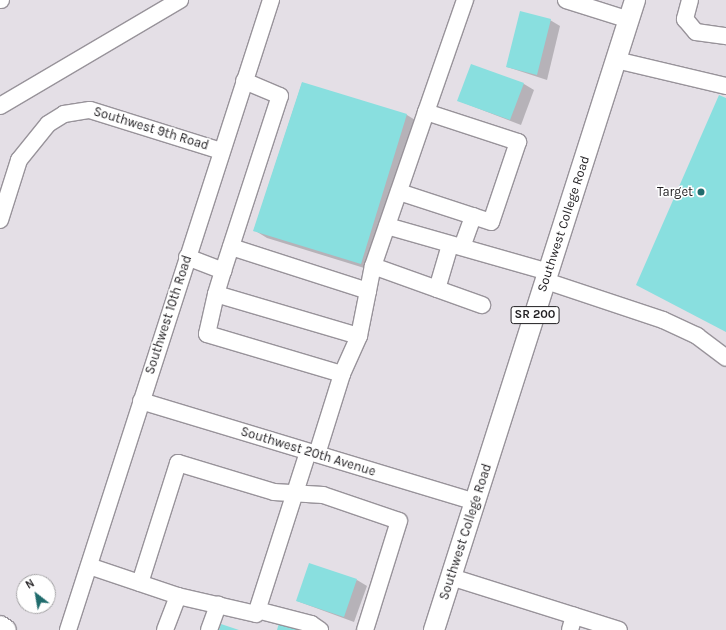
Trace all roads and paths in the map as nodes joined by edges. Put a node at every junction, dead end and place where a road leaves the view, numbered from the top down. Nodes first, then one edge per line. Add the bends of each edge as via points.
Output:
1 (180, 0) edge
2 (270, 0) edge
3 (466, 0) edge
4 (566, 0) edge
5 (635, 0) edge
6 (690, 0) edge
7 (629, 20) junction
8 (726, 36) edge
9 (616, 60) junction
10 (244, 81) junction
11 (726, 86) edge
12 (0, 106) edge
13 (426, 112) junction
14 (221, 150) junction
15 (399, 192) junction
16 (473, 216) junction
17 (0, 220) edge
18 (386, 226) junction
19 (456, 246) junction
20 (231, 247) junction
21 (187, 257) junction
22 (373, 266) junction
23 (223, 271) junction
24 (547, 277) junction
25 (437, 289) junction
26 (368, 291) junction
27 (216, 294) junction
28 (482, 305) dead end
29 (359, 336) junction
30 (726, 358) edge
31 (342, 374) junction
32 (142, 401) junction
33 (312, 453) junction
34 (295, 492) junction
35 (475, 502) junction
36 (89, 566) junction
37 (451, 577) junction
38 (140, 583) junction
39 (178, 596) junction
40 (218, 605) junction
41 (257, 610) junction
42 (572, 623) edge
43 (0, 626) edge
44 (6, 630) edge
45 (68, 630) edge
46 (165, 630) edge
47 (208, 630) edge
48 (320, 630) edge
49 (365, 630) edge
50 (434, 630) edge
51 (619, 630) edge

1 - 12 street
2 - 10 street, Southwest 10th Road
3 - 13 street
4 - 7 street
5 - 7 main road, Southwest College Road / SR 200
6 - 8 street via 686,19 696,32
7 - 9 main road, Southwest College Road / SR 200
9 - 11 street
9 - 24 main road, Southwest College Road / SR 200
10 - 14 street, Southwest 10th Road
10 - 20 street via 280,96
13 - 15 street
13 - 16 street via 518,142 491,222
14 - 17 street, Southwest 9th Road via 90,110 64,114 48,124 19,160
14 - 21 street, Southwest 10th Road
15 - 16 street
15 - 18 street
16 - 19 street
18 - 19 street
18 - 22 street
19 - 24 street
19 - 25 street
20 - 23 street
20 - 26 street
21 - 23 street
21 - 32 street, Southwest 10th Road
22 - 25 street
22 - 26 street
23 - 27 street
24 - 30 street via 663,320 697,336
24 - 35 main road, Southwest College Road / SR 200
25 - 28 street
26 - 29 street
27 - 29 street
27 - 31 street via 207,334
29 - 31 street
31 - 33 street
32 - 33 street, Southwest 20th Avenue
32 - 36 street, Southwest 10th Road
33 - 34 street
33 - 35 street, Southwest 20th Avenue
34 - 38 street via 274,492 178,463
34 - 41 street
34 - 49 street via 322,495 399,521
35 - 37 main road, Southwest College Road / SR 200
36 - 38 street
36 - 45 street, Southwest 10th Road
37 - 42 street
37 - 50 main road, Southwest College Road / SR 200
38 - 39 street
39 - 40 street
39 - 46 street
40 - 41 street via 256,614
40 - 47 street
41 - 48 street via 311,624
42 - 51 street
43 - 44 main road

